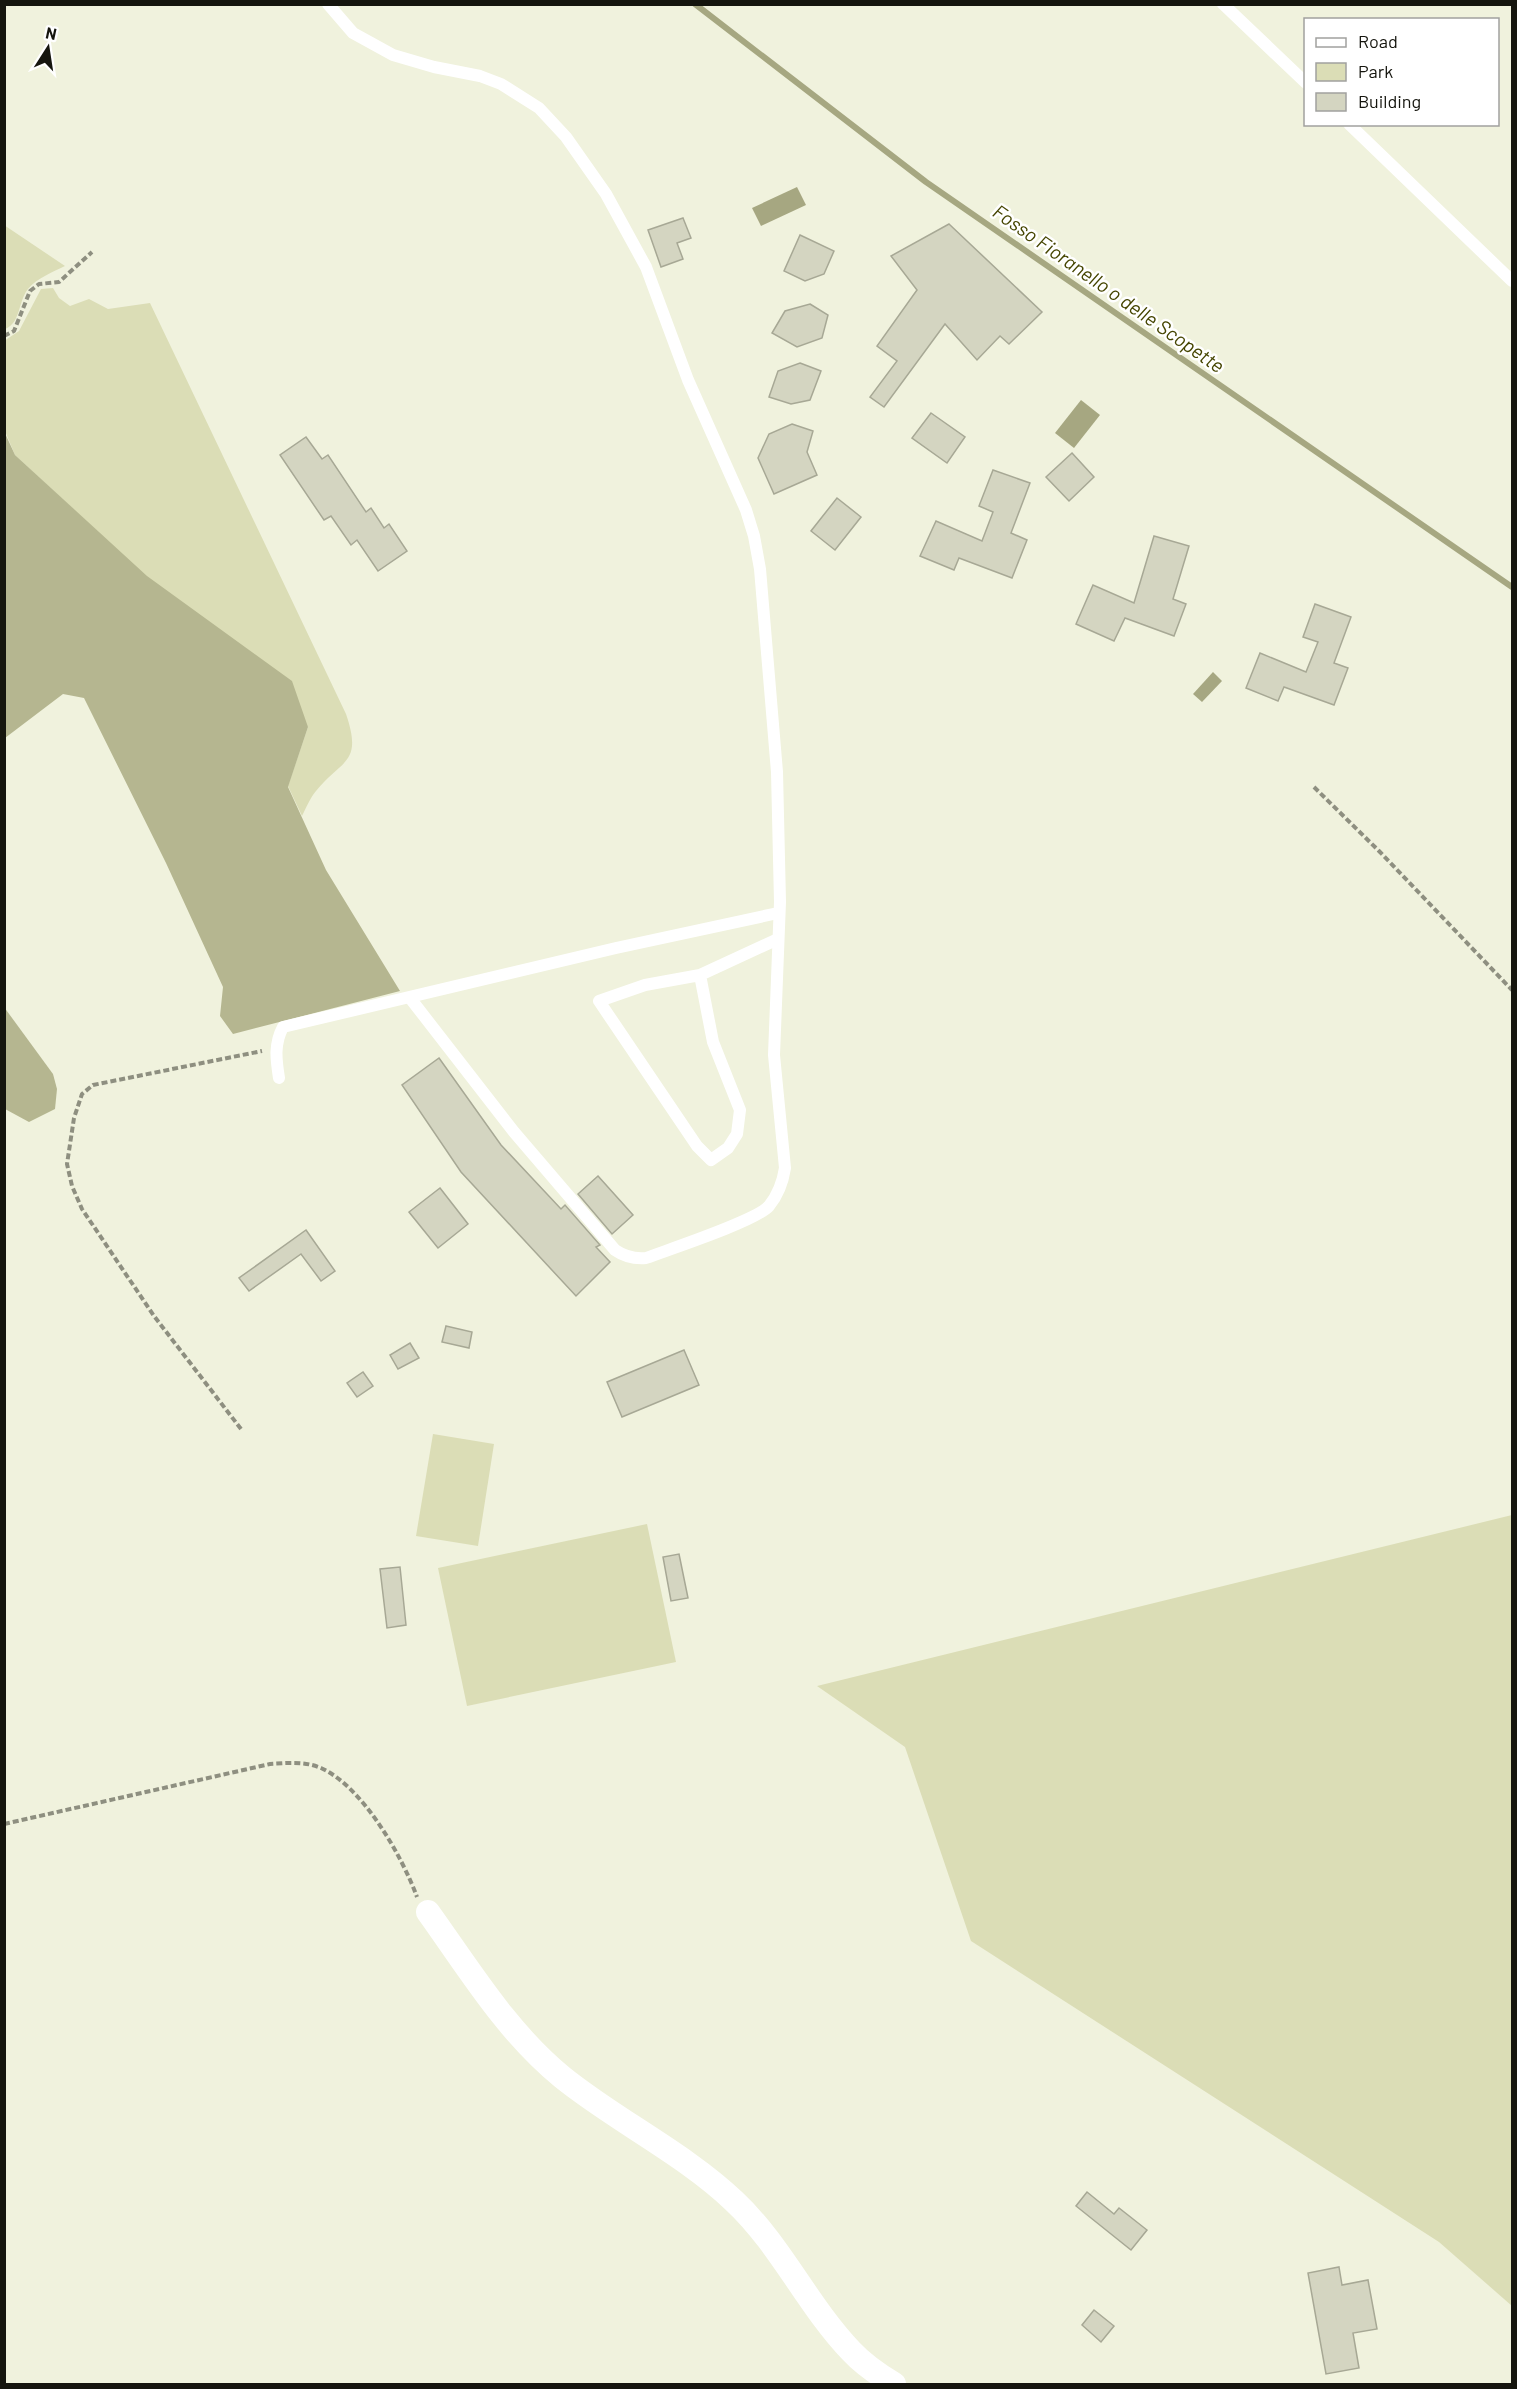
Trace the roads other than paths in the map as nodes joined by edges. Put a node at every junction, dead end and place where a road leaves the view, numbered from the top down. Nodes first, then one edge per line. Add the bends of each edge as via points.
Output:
1 (328, 4) edge
2 (1223, 4) edge
3 (1304, 82) edge
4 (1351, 126) edge
5 (1512, 281) edge
6 (778, 913) junction
7 (778, 939) junction
8 (700, 975) junction
9 (410, 998) junction
10 (279, 1078) dead end
11 (428, 1912) road end
12 (894, 2385) edge

1 - 6 lane via 353,33 373,45 413,62 492,80 539,108 566,137 606,194 638,250 754,536 777,772
2 - 3 lane
4 - 5 lane
6 - 7 lane
6 - 9 lane
7 - 8 lane
7 - 9 lane via 774,1055 783,1182 768,1207 751,1218 646,1258 629,1257 615,1250 514,1132
8 - 8 lane via 713,1042 740,1110 737,1134 728,1148 711,1160 697,1146 599,1001 645,985
9 - 10 lane via 283,1027 276,1048
11 - 12 street via 526,2045 588,2097 733,2200 760,2229 839,2338

